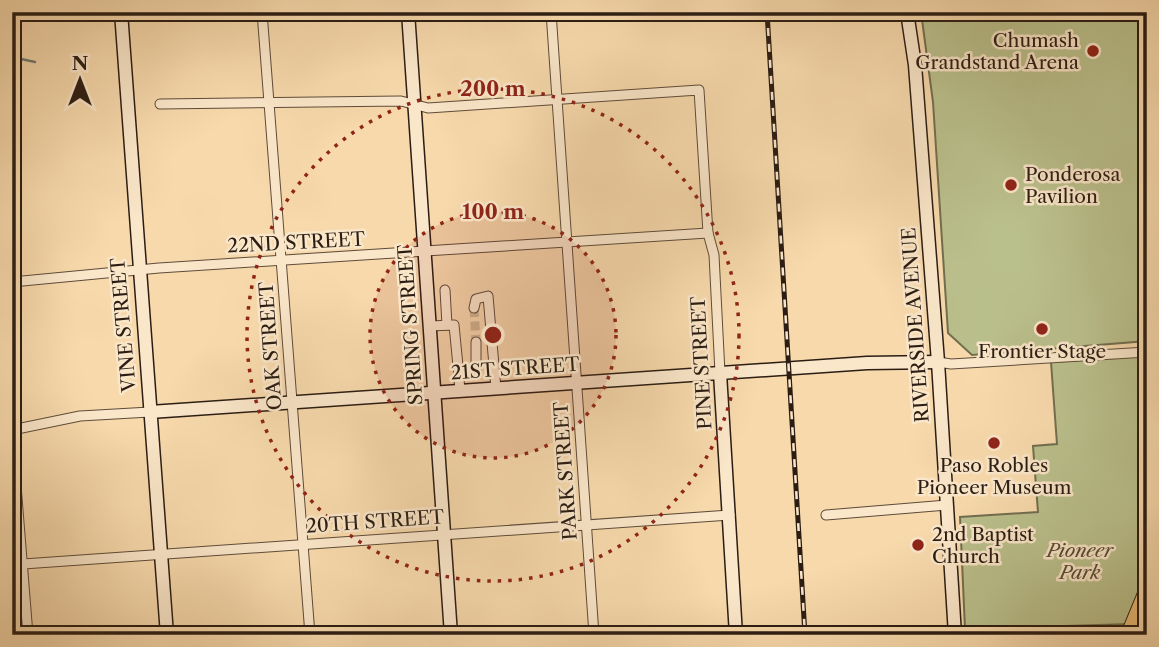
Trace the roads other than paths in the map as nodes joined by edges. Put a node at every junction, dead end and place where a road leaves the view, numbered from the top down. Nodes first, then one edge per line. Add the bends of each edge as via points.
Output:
1 (121, 12) edge
2 (262, 12) edge
3 (408, 12) edge
4 (551, 12) edge
5 (907, 12) edge
6 (556, 99) junction
7 (270, 102) junction
8 (160, 104) dead end
9 (414, 106) junction
10 (708, 233) junction
11 (567, 242) junction
12 (424, 251) junction
13 (282, 260) junction
14 (138, 270) junction
15 (12, 282) edge
16 (445, 290) dead end
17 (474, 308) dead end
18 (447, 325) junction
19 (429, 326) junction
20 (476, 342) tunnel mouth
21 (1147, 352) edge
22 (938, 362) junction
23 (458, 366) junction
24 (720, 373) junction
25 (577, 383) junction
26 (496, 389) junction
27 (460, 391) junction
28 (434, 393) junction
29 (291, 403) junction
30 (150, 412) junction
31 (12, 429) edge
32 (12, 435) edge
33 (947, 505) junction
34 (730, 515) junction
35 (826, 515) dead end
36 (586, 525) junction
37 (444, 534) junction
38 (303, 543) junction
39 (161, 554) junction
40 (23, 564) junction
41 (1147, 594) edge
42 (1147, 611) edge
43 (1111, 630) dead end
44 (28, 635) edge
45 (167, 635) edge
46 (310, 635) edge
47 (451, 635) edge
48 (594, 635) edge
49 (736, 635) edge
50 (955, 635) edge
51 (1045, 635) edge
52 (1130, 635) edge
53 (1137, 635) edge

1 - 14 street, VINE STREET
2 - 7 street, OAK STREET
3 - 9 street, SPRING STREET
4 - 6 street, PARK STREET
5 - 22 street, RIVERSIDE AVENUE
6 - 9 street
6 - 10 street, PINE STREET via 699,90
6 - 11 street, PARK STREET
7 - 8 street
7 - 9 street via 401,101
7 - 13 street, OAK STREET
9 - 12 street, SPRING STREET
10 - 11 street, 22ND STREET
10 - 24 street, PINE STREET via 714,255
11 - 12 street, 22ND STREET
11 - 25 street, PARK STREET
12 - 13 street, 22ND STREET
12 - 19 street, SPRING STREET
13 - 14 street, 22ND STREET
13 - 29 street, OAK STREET
14 - 15 street, 22ND STREET
14 - 30 street, VINE STREET
16 - 18 street
17 - 26 street via 476,299 488,296
18 - 19 street
18 - 23 street via 455,328
19 - 28 street, SPRING STREET
20 - 23 street via 476,371 467,374
21 - 22 street via 951,365
22 - 24 street, 21ST STREET
22 - 33 street, RIVERSIDE AVENUE
23 - 27 street
24 - 25 street, 21ST STREET
24 - 34 street, PINE STREET
25 - 26 street, 21ST STREET
25 - 36 street, PARK STREET
26 - 27 street, 21ST STREET
27 - 28 street, 21ST STREET
28 - 29 street, 21ST STREET
28 - 37 street, SPRING STREET
29 - 30 street, 21ST STREET
29 - 38 street, OAK STREET
30 - 31 street, 21ST STREET via 80,416
30 - 39 street, VINE STREET
32 - 40 street
33 - 35 street
33 - 50 street, RIVERSIDE AVENUE
34 - 36 street, 20TH STREET
34 - 49 street, PINE STREET
36 - 37 street, 20TH STREET
36 - 48 street, PARK STREET
37 - 38 street, 20TH STREET
37 - 47 street, SPRING STREET
38 - 39 street, 20TH STREET
38 - 46 street, OAK STREET
39 - 40 street, 20TH STREET
39 - 45 street, VINE STREET
40 - 44 street
41 - 52 highway
42 - 53 highway
43 - 51 street

